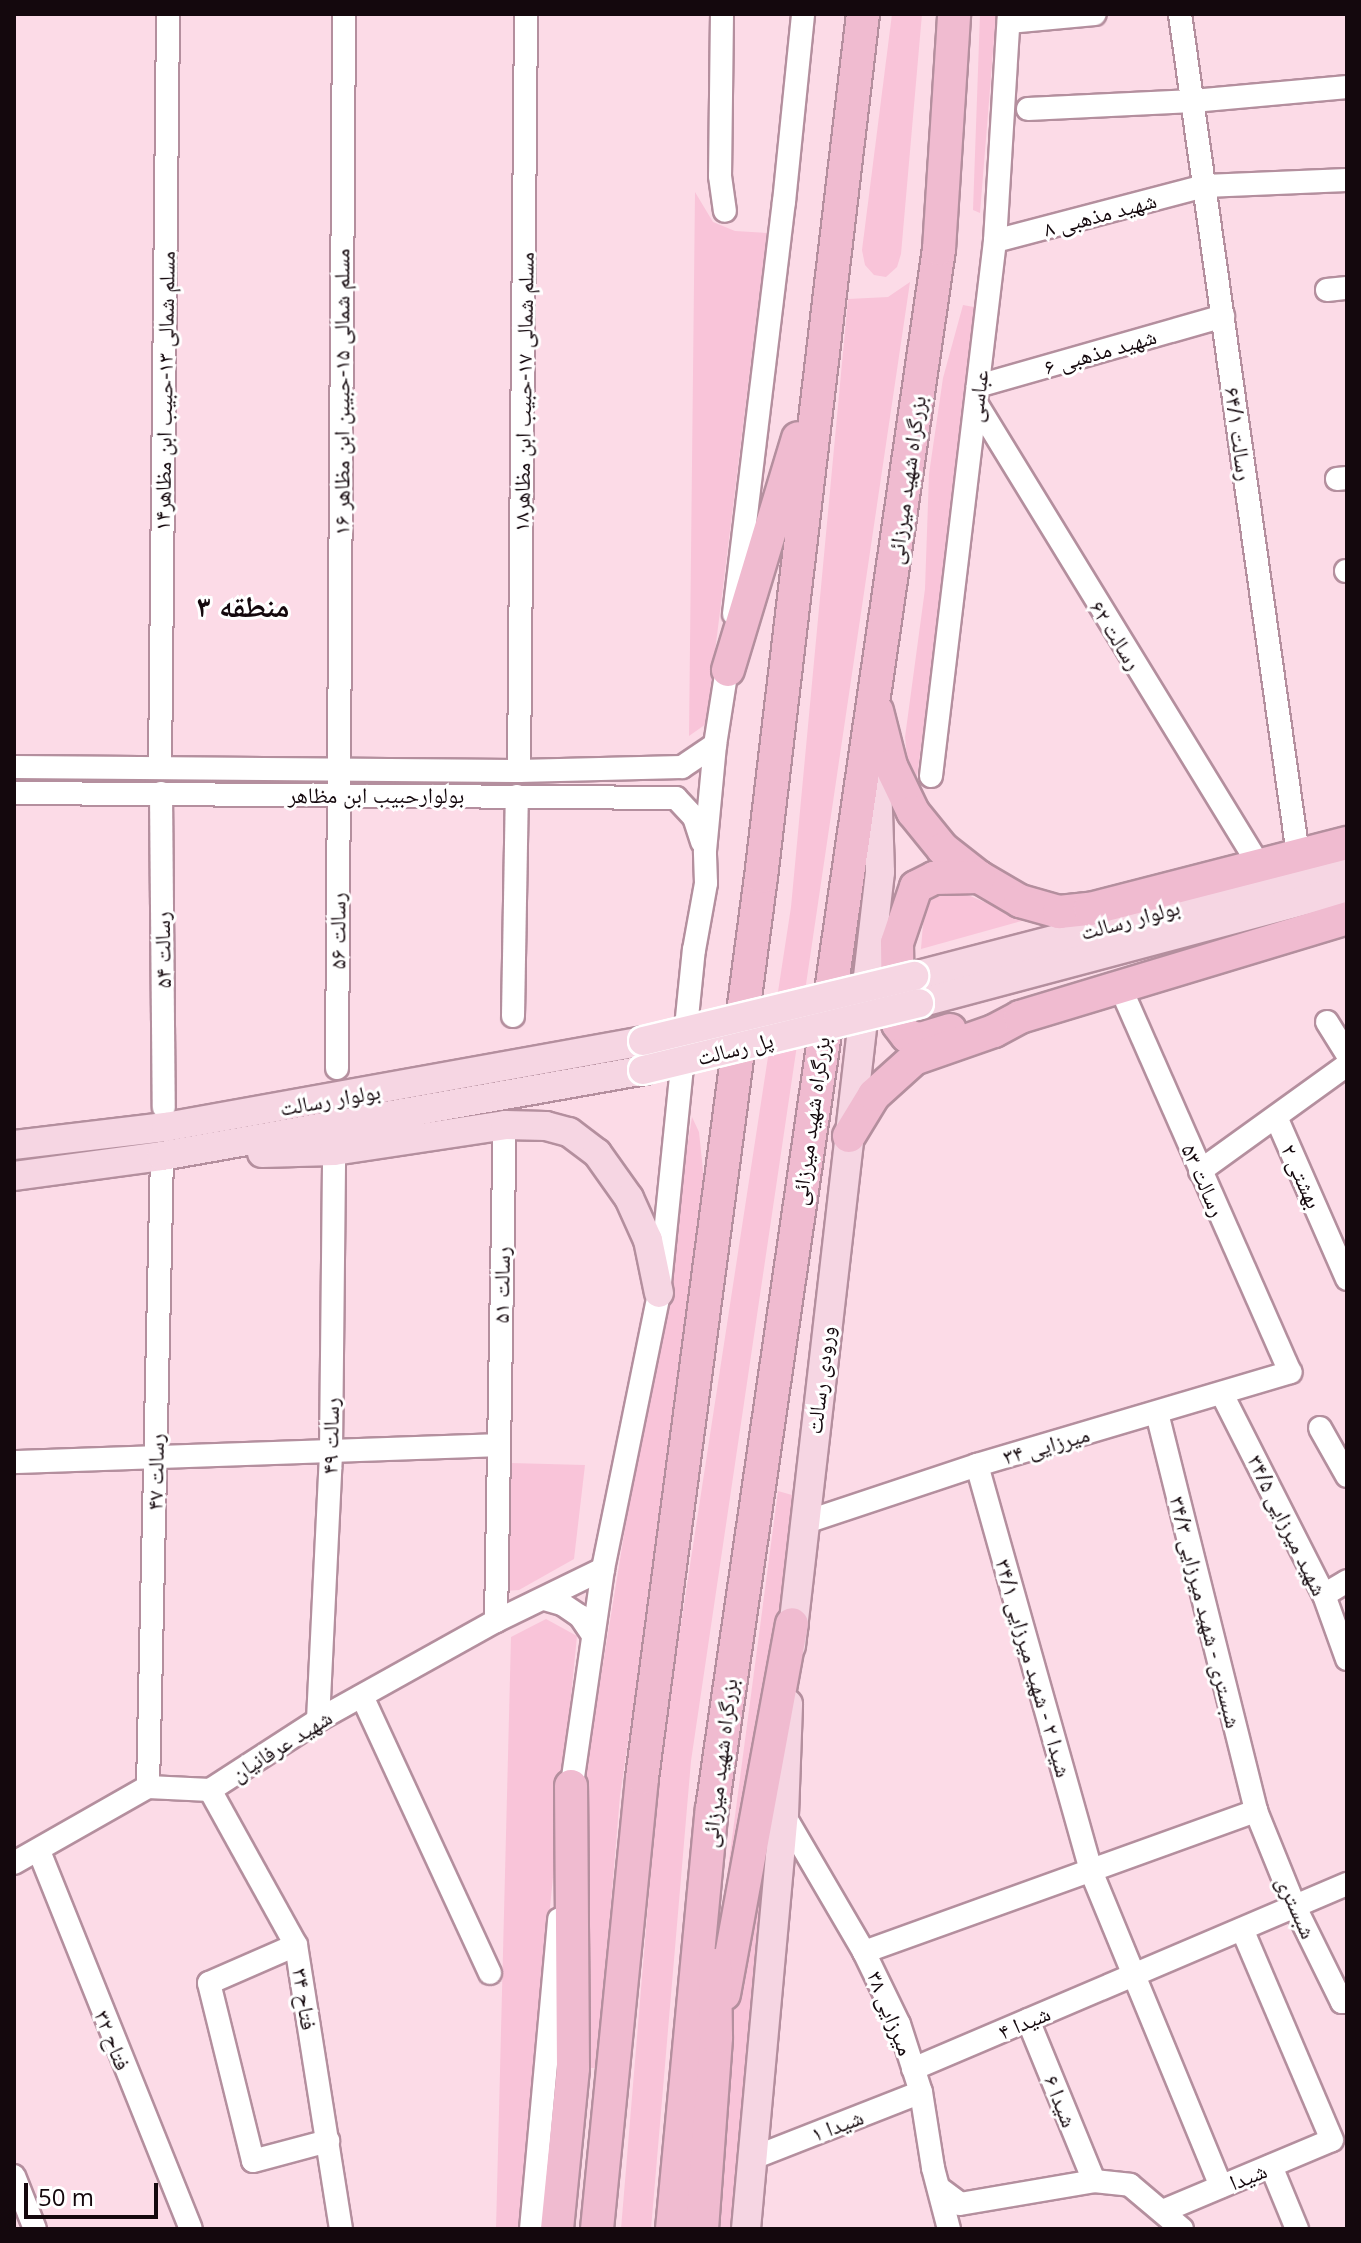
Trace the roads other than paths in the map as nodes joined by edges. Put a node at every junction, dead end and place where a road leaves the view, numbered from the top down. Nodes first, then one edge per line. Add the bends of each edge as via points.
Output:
1 (168, 14) edge
2 (344, 14) edge
3 (526, 14) edge
4 (722, 14) edge
5 (803, 14) edge
6 (863, 14) edge
7 (954, 14) edge
8 (1095, 14) edge
9 (1180, 14) edge
10 (1009, 18) edge
11 (1347, 87) edge
12 (1193, 101) junction
13 (1028, 109) dead end
14 (1347, 180) edge
15 (1205, 186) junction
16 (725, 211) dead end
17 (995, 241) junction
18 (1223, 316) junction
19 (825, 350) junction
20 (977, 395) junction
21 (728, 670) junction
22 (874, 700) junction
23 (715, 745) junction
24 (14, 767) edge
25 (682, 767) junction
26 (160, 768) junction
27 (337, 770) junction
28 (519, 771) junction
29 (931, 776) dead end
30 (14, 793) edge
31 (161, 793) junction
32 (337, 795) junction
33 (517, 796) junction
34 (676, 798) junction
35 (1347, 843) edge
36 (705, 851) junction
37 (1298, 855) junction
38 (1347, 864) edge
39 (1259, 865) junction
40 (979, 877) junction
41 (1347, 889) edge
42 (1347, 918) edge
43 (1120, 987) junction
44 (917, 990) junction
45 (513, 1016) dead end
46 (1020, 1017) junction
47 (1327, 1022) dead end
48 (643, 1041) joint
49 (1347, 1054) edge
50 (1347, 1065) edge
51 (337, 1068) dead end
52 (643, 1070) joint
53 (164, 1107) dead end
54 (1276, 1117) junction
55 (505, 1125) junction
56 (849, 1136) junction
57 (14, 1145) edge
58 (334, 1151) junction
59 (162, 1156) junction
60 (1200, 1171) junction
61 (14, 1176) edge
62 (1347, 1279) edge
63 (659, 1293) junction
64 (1290, 1372) joint
65 (1222, 1394) junction
66 (1157, 1413) junction
67 (1320, 1428) dead end
68 (498, 1445) junction
69 (331, 1451) junction
70 (155, 1457) junction
71 (14, 1462) edge
72 (977, 1465) junction
73 (1347, 1476) edge
74 (803, 1523) junction
75 (603, 1569) junction
76 (1347, 1581) edge
77 (1324, 1595) junction
78 (544, 1599) junction
79 (496, 1621) junction
80 (792, 1624) junction
81 (593, 1635) junction
82 (1347, 1659) edge
83 (362, 1696) junction
84 (318, 1720) junction
85 (571, 1786) junction
86 (148, 1787) junction
87 (210, 1790) junction
88 (712, 1809) junction
89 (1256, 1811) junction
90 (784, 1815) junction
91 (39, 1851) junction
92 (14, 1863) edge
93 (1091, 1871) junction
94 (1347, 1884) edge
95 (1295, 1907) junction
96 (1242, 1929) junction
97 (296, 1945) junction
98 (864, 1952) junction
99 (490, 1973) dead end
100 (1136, 1974) junction
101 (1344, 2001) edge
102 (1028, 2020) junction
103 (716, 2037) junction
104 (913, 2069) junction
105 (921, 2092) junction
106 (328, 2141) junction
107 (753, 2158) junction
108 (1271, 2166) junction
109 (14, 2176) edge
110 (1094, 2181) junction
111 (1221, 2186) junction
112 (939, 2188) junction
113 (1163, 2211) junction
114 (35, 2229) edge
115 (191, 2229) edge
116 (341, 2229) edge
117 (531, 2229) edge
118 (557, 2229) edge
119 (597, 2229) edge
120 (672, 2229) edge
121 (702, 2229) edge
122 (746, 2229) edge
123 (949, 2229) edge
124 (1182, 2229) edge
125 (1297, 2229) edge

1 - 26 street, مسلم شمالی ۱۳-حبیب ابن مظاهر۱۴
2 - 27 street, مسلم شمالی ۱۵-حبیبن ابن مظاهر ۱۶
3 - 28 street, مسلم شمالی ۱۷-حبیب ابن مظاهر۱۸
4 - 16 street via 720,176
5 - 21 street
6 - 19 highway
7 - 22 highway, بزرگراه شهید میرزائی via 939,249
8 - 10 street
9 - 12 street, رسالت ۶۴/۱
10 - 17 street, عباسی
11 - 12 street
12 - 13 street
12 - 15 street, رسالت ۶۴/۱
14 - 15 street, شهید مذهبی ۸
15 - 17 street, شهید مذهبی ۸
15 - 18 street, رسالت ۶۴/۱
17 - 20 street, عباسی
18 - 20 street, شهید مذهبی ۶
18 - 37 street, رسالت ۶۴/۱
19 - 21 highway
19 - 119 highway via 715,1241 642,1778
20 - 29 street, عباسی
20 - 39 street, رسالت ۶۲
21 - 23 street
22 - 40 highway via 891,766 913,812 943,849
22 - 56 main road, ورودی رسالت via 880,872
22 - 88 highway, بزرگراه شهید میرزائی
23 - 25 street
23 - 36 street
24 - 26 street, بولوارحبیب ابن مظاهر
25 - 28 street, بولوارحبیب ابن مظاهر
25 - 34 street via 687,784
26 - 27 street, بولوارحبیب ابن مظاهر
27 - 28 street, بولوارحبیب ابن مظاهر
27 - 32 street, مسلم شمالی ۱۵-حبیبن ابن مظاهر ۱۶
30 - 31 street, بولوارحبیب ابن مظاهر
31 - 32 street, بولوارحبیب ابن مظاهر
31 - 53 street, رسالت ۵۴
32 - 33 street, بولوارحبیب ابن مظاهر
32 - 51 street, رسالت ۵۶
33 - 34 street, بولوارحبیب ابن مظاهر
33 - 45 street
34 - 36 street via 694,817
35 - 37 highway
36 - 63 street via 706,883 694,950
37 - 39 highway
38 - 44 main road, بولوار رسالت
39 - 40 highway via 1090,909 1059,912 1020,901
40 - 46 highway via 934,878 916,887 897,943 898,1024 907,1036 920,1039 991,1018
41 - 44 main road, بولوار رسالت
42 - 43 highway
43 - 46 highway
43 - 60 street, رسالت ۵۳
44 - 48 main road, پل رسالت, bridge
44 - 52 main road, پل رسالت, bridge
46 - 56 highway via 914,1059 874,1095
47 - 49 street
48 - 57 main road, بولوار رسالت via 166,1127
50 - 54 street
52 - 59 main road, بولوار رسالت
54 - 60 street
54 - 62 street, بهشتی ۲
55 - 58 main road
55 - 63 main road via 569,1132 597,1153 640,1218
55 - 68 street, رسالت ۵۱
56 - 74 main road, ورودی رسالت
58 - 59 main road
58 - 69 street, رسالت ۴۹
59 - 61 main road, بولوار رسالت
59 - 70 street, رسالت ۴۷
60 - 64 street, رسالت ۵۳
63 - 75 street
64 - 65 street, میرزایی ۳۴
65 - 66 street, میرزایی ۳۴
65 - 77 street, شهید میرزایی ۳۴/۵
66 - 72 street, میرزایی ۳۴
66 - 89 street, شبستری - شهید میرزایی ۳۴/۳
67 - 73 street
68 - 69 street
68 - 79 street, رسالت ۵۱
69 - 70 street
69 - 84 street, رسالت ۴۹
70 - 71 street
70 - 86 street, رسالت ۴۷
72 - 74 street, میرزایی ۳۴
72 - 93 street, شیدا ۲ - شهید میرزایی ۳۴/۱
74 - 80 main road, ورودی رسالت
75 - 78 street, شهید عرفانیان
75 - 81 street
76 - 77 street
77 - 82 street, شهید میرزایی ۳۴/۵
78 - 79 street, شهید عرفانیان
78 - 81 street via 580,1616
79 - 83 street, شهید عرفانیان
80 - 90 main road, ورودی رسالت
80 - 103 highway
81 - 85 street
83 - 84 street, شهید عرفانیان
83 - 99 street
84 - 87 street, شهید عرفانیان
85 - 117 street
85 - 118 highway via 573,2068
86 - 87 street, شهید عرفانیان
86 - 91 street
87 - 97 street, فتاح ۳۴
88 - 103 highway
88 - 120 highway, بزرگراه شهید میرزائی
89 - 93 street
89 - 95 street, شبستری
90 - 98 street, میرزایی ۳۸
90 - 107 main road, ورودی رسالت
91 - 92 street
91 - 115 street, فتاح ۳۲
93 - 98 street
93 - 100 street
94 - 95 street, شیدا ۴
95 - 96 street, شیدا ۴
95 - 101 street, شبستری
96 - 100 street, شیدا ۴
96 - 108 street, شیدا via 1332,2140
97 - 106 street, فتاح ۳۴
97 - 106 street via 209,1983 253,2161
98 - 104 street, میرزایی ۳۸ via 899,2024
100 - 102 street, شیدا ۴
100 - 111 street
102 - 104 street, شیدا ۴
102 - 110 street, شیدا ۶
103 - 121 highway
104 - 105 street, میرزایی ۳۸
105 - 107 street, شیدا ۱
105 - 112 street, میرزایی ۳۸
106 - 116 street, فتاح ۳۴
107 - 122 main road, ورودی رسالت
108 - 111 street, شیدا
108 - 125 street
109 - 114 street
110 - 112 street via 960,2204
110 - 113 street via 1130,2185
111 - 113 street, شیدا
112 - 123 street, میرزایی ۳۸
113 - 124 street

